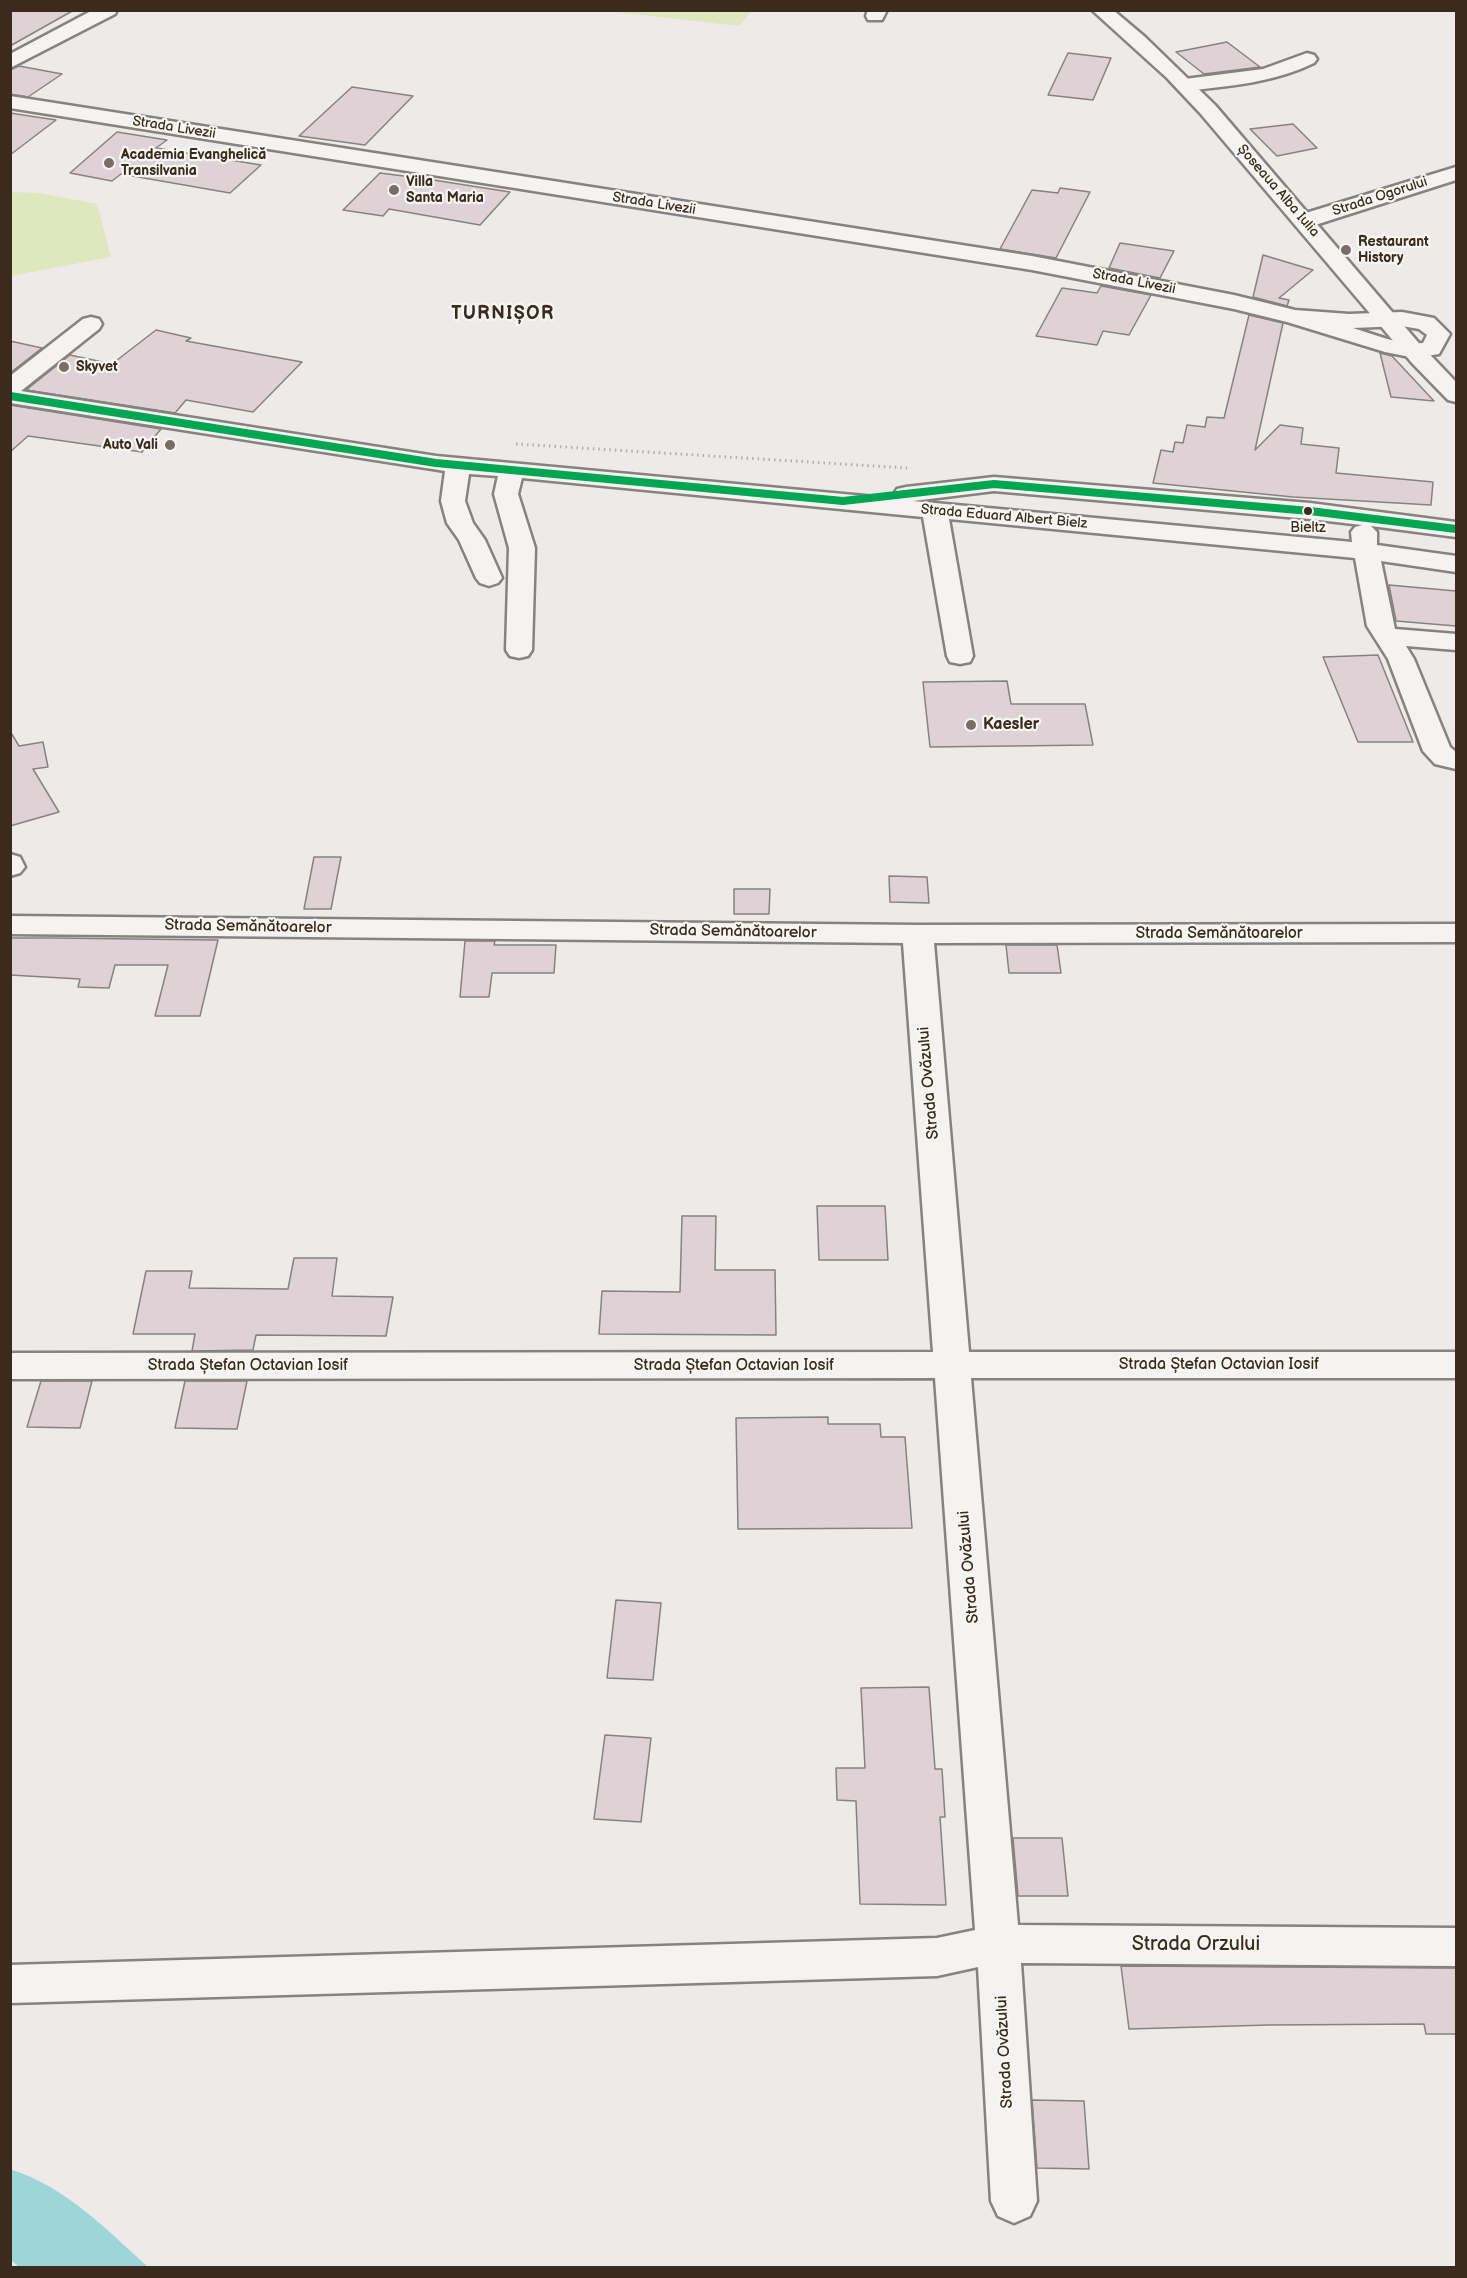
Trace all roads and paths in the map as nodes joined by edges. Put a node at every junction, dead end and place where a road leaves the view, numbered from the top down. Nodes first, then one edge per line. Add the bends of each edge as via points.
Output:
1 (108, 10) edge
2 (1101, 10) edge
3 (1307, 59) dead end
4 (10, 62) edge
5 (1185, 86) junction
6 (10, 102) edge
7 (1456, 173) edge
8 (1304, 221) junction
9 (1295, 317) junction
10 (1388, 320) junction
11 (91, 324) dead end
12 (1415, 351) junction
13 (10, 388) edge
14 (1452, 392) edge
15 (10, 396) edge
16 (514, 444) dead end
17 (458, 466) junction
18 (916, 468) dead end
19 (511, 471) junction
20 (843, 501) junction
21 (936, 511) junction
22 (1364, 516) junction
23 (1456, 529) edge
24 (1365, 551) junction
25 (1456, 564) edge
26 (489, 578) dead end
27 (1387, 636) junction
28 (1456, 642) edge
29 (519, 650) dead end
30 (960, 656) dead end
31 (1456, 761) edge
32 (10, 862) edge
33 (10, 867) edge
34 (10, 925) edge
35 (1456, 933) edge
36 (918, 934) junction
37 (1456, 1365) edge
38 (10, 1366) edge
39 (953, 1366) junction
40 (998, 1944) junction
41 (1456, 1947) edge
42 (10, 1984) edge
43 (1014, 2201) dead end

1 - 4 street
2 - 5 street, Șoseaua Alba Iulia
3 - 5 street via 1274,73
5 - 8 street, Șoseaua Alba Iulia
6 - 9 street, Strada Livezii via 1032,263 1175,289
7 - 8 street, Strada Ogorului
8 - 10 street, Șoseaua Alba Iulia
9 - 10 street, Strada Livezii
9 - 12 street, Strada Livezii
10 - 12 street, Strada Livezii via 1426,323 1439,334 1431,349
11 - 13 street
12 - 14 street
15 - 17 street
16 - 18 path
17 - 19 street
17 - 26 street via 453,501
19 - 20 street
19 - 29 street via 506,494 522,548
20 - 21 street, Strada Eduard Albert Bielz
20 - 22 street, Strada Eduard Albert Bielz via 994,484
21 - 24 street, Strada Eduard Albert Bielz
21 - 30 street
22 - 23 street, Strada Eduard Albert Bielz
22 - 24 street
24 - 25 street, Strada Eduard Albert Bielz
24 - 27 street via 1380,626
27 - 28 street
27 - 31 street via 1401,659 1437,751
32 - 33 street
34 - 36 street, Strada Semănătoarelor
35 - 36 street, Strada Semănătoarelor
36 - 39 street, Strada Ovăzului
37 - 39 street, Strada Ștefan Octavian Iosif
38 - 39 street, Strada Ștefan Octavian Iosif
39 - 40 street, Strada Ovăzului
40 - 41 street, Strada Orzului
40 - 42 street, Strada Orzului via 937,1957
40 - 43 street, Strada Ovăzului

